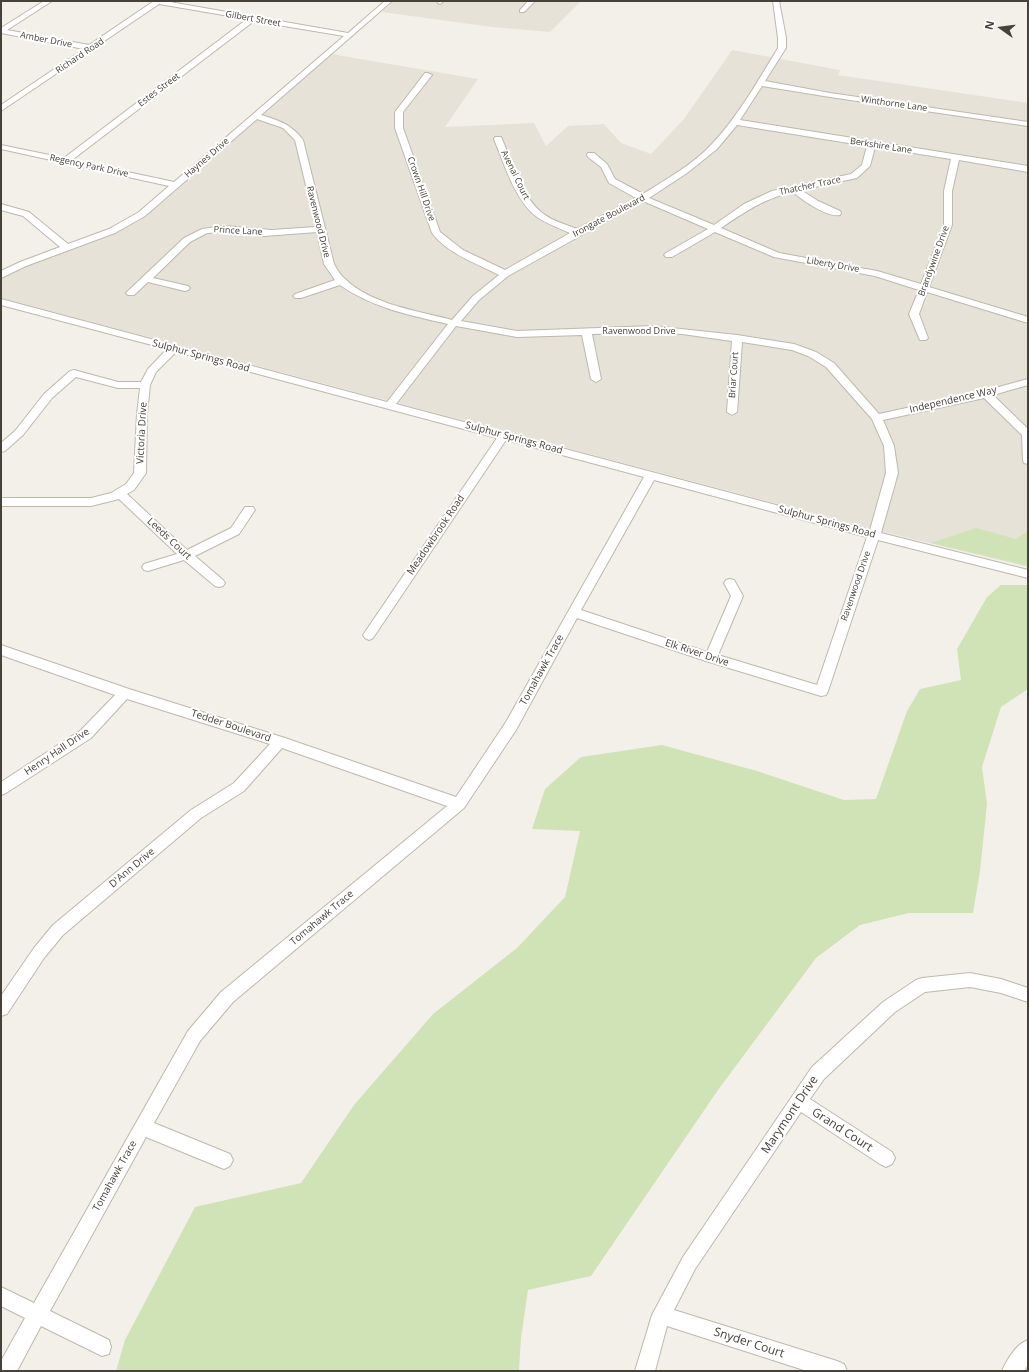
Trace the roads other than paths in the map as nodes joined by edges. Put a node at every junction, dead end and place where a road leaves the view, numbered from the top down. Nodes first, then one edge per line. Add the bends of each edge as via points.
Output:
1 (49, 1) edge
2 (158, 1) edge
3 (389, 1) edge
4 (532, 1) edge
5 (776, 1) edge
6 (522, 11) dead end
7 (252, 18) junction
8 (1, 31) edge
9 (349, 35) junction
10 (91, 48) junction
11 (428, 75) dead end
12 (760, 83) junction
13 (1, 109) edge
14 (256, 116) junction
15 (735, 122) junction
16 (1028, 124) edge
17 (498, 138) dead end
18 (871, 145) junction
19 (1, 147) edge
20 (591, 155) dead end
21 (955, 158) junction
22 (65, 161) junction
23 (1028, 169) edge
24 (176, 185) junction
25 (795, 189) junction
26 (643, 198) junction
27 (1, 207) edge
28 (837, 213) dead end
29 (714, 229) junction
30 (320, 230) junction
31 (577, 233) junction
32 (67, 248) junction
33 (669, 255) dead end
34 (506, 274) junction
35 (1, 275) edge
36 (147, 279) junction
37 (341, 281) junction
38 (185, 288) dead end
39 (925, 288) junction
40 (131, 292) dead end
41 (298, 296) dead end
42 (1, 302) edge
43 (1028, 320) edge
44 (454, 323) junction
45 (586, 332) junction
46 (737, 338) junction
47 (923, 338) dead end
48 (173, 349) junction
49 (596, 379) dead end
50 (1028, 382) edge
51 (145, 385) junction
52 (986, 394) junction
53 (390, 405) junction
54 (732, 412) dead end
55 (877, 418) junction
56 (504, 436) junction
57 (1, 449) edge
58 (1028, 460) edge
59 (652, 475) junction
60 (120, 493) junction
61 (1, 502) edge
62 (249, 510) dead end
63 (874, 535) junction
64 (186, 555) junction
65 (148, 567) dead end
66 (1028, 574) edge
67 (219, 583) dead end
68 (730, 583) dead end
69 (574, 612) junction
70 (369, 635) dead end
71 (1, 650) edge
72 (711, 658) junction
73 (821, 691) joint
74 (125, 693) junction
75 (280, 742) junction
76 (1, 789) edge
77 (459, 804) junction
78 (1028, 995) edge
79 (1, 1009) edge
80 (799, 1101) junction
81 (142, 1127) junction
82 (886, 1158) dead end
83 (224, 1160) dead end
84 (1, 1296) edge
85 (38, 1314) junction
86 (661, 1314) junction
87 (102, 1346) dead end
88 (1028, 1349) edge
89 (6, 1371) edge
90 (645, 1371) edge
91 (837, 1371) edge
92 (1012, 1371) edge

1 - 8 street
2 - 7 street, Gilbert Street
2 - 10 street, Richard Road
3 - 9 street, Haynes Drive
4 - 6 street
5 - 12 street, Irongate Boulevard via 782,48
7 - 9 street, Gilbert Street
7 - 22 street, Estes Street
8 - 10 street, Amber Drive
9 - 14 street, Haynes Drive
10 - 13 street, Richard Road
11 - 34 street, Crown Hill Drive via 399,112 400,128 436,233 454,250
12 - 15 street, Irongate Boulevard
12 - 16 street, Winthorne Lane
14 - 24 street, Haynes Drive
14 - 30 street, Ravenwood Drive via 280,123 299,140
15 - 18 street, Berkshire Lane
15 - 26 street, Irongate Boulevard via 714,147
17 - 31 street, Avenal Court via 527,202 539,214
18 - 21 street, Berkshire Lane
18 - 25 street, Thatcher Trace via 866,166 854,176
19 - 22 street, Regency Park Drive
20 - 26 street, Liberty Drive via 604,166 612,181
21 - 23 street, Berkshire Lane
21 - 39 street, Brandywine Drive via 948,191 948,226
22 - 24 street, Regency Park Drive
24 - 32 street, Haynes Drive via 142,214 112,231
25 - 28 street via 816,205
25 - 29 street, Thatcher Trace via 775,193 746,206
26 - 29 street, Liberty Drive
26 - 31 street, Irongate Boulevard
27 - 32 street via 26,214
29 - 33 street, Thatcher Trace
29 - 39 street, Liberty Drive via 777,255 877,274
30 - 36 street, Prince Lane via 281,233 203,230 187,240
30 - 37 street, Ravenwood Drive via 329,264
31 - 34 street, Irongate Boulevard
32 - 35 street, Haynes Drive
34 - 44 street, Irongate Boulevard via 476,298
36 - 38 street
36 - 40 street, Prince Lane
37 - 41 street
37 - 44 street, Ravenwood Drive via 358,293 387,306
39 - 43 street, Liberty Drive
39 - 47 street, Brandywine Drive via 914,314
42 - 48 street, Sulphur Springs Road
44 - 45 street, Ravenwood Drive via 517,334
44 - 53 street, Irongate Boulevard
45 - 46 street, Ravenwood Drive via 682,330
45 - 49 street
46 - 54 street, Briar Court
46 - 55 street, Ravenwood Drive via 794,347 830,364
48 - 51 street, Victoria Drive via 152,371
48 - 53 street, Sulphur Springs Road
50 - 52 street, Independence Way
51 - 57 street via 118,385 74,373 48,396
51 - 60 street, Victoria Drive via 140,473 130,487
52 - 55 street, Independence Way
52 - 58 street via 1026,434
53 - 56 street, Sulphur Springs Road
55 - 63 street, Ravenwood Drive via 889,446 892,473
56 - 59 street, Sulphur Springs Road
56 - 70 street, Meadowbrook Road
59 - 63 street, Sulphur Springs Road
59 - 69 street, Tomahawk Trace
60 - 61 street, Victoria Drive via 90,502
60 - 64 street, Leeds Court
62 - 64 street via 235,531
63 - 66 street, Sulphur Springs Road
63 - 73 street, Ravenwood Drive
64 - 65 street
64 - 67 street, Leeds Court
68 - 72 street via 737,596
69 - 72 street, Elk River Drive
69 - 77 street, Tomahawk Trace via 512,726
71 - 74 street, Tedder Boulevard
72 - 73 street, Elk River Drive
74 - 75 street, Tedder Boulevard
74 - 76 street, Henry Hall Drive via 86,734
75 - 77 street, Tedder Boulevard
75 - 79 street, D'Ann Drive via 239,787 196,814 58,930
77 - 81 street, Tomahawk Trace via 227,998 194,1036
78 - 80 street, Marymont Drive via 970,980 922,985 889,1007 818,1073
80 - 82 street, Grand Court
80 - 86 street, Marymont Drive via 689,1263
81 - 83 street
81 - 85 street, Tomahawk Trace
84 - 85 street
85 - 87 street
85 - 89 street, Tomahawk Trace
86 - 90 street, Marymont Drive
86 - 91 street, Snyder Court
88 - 92 street

